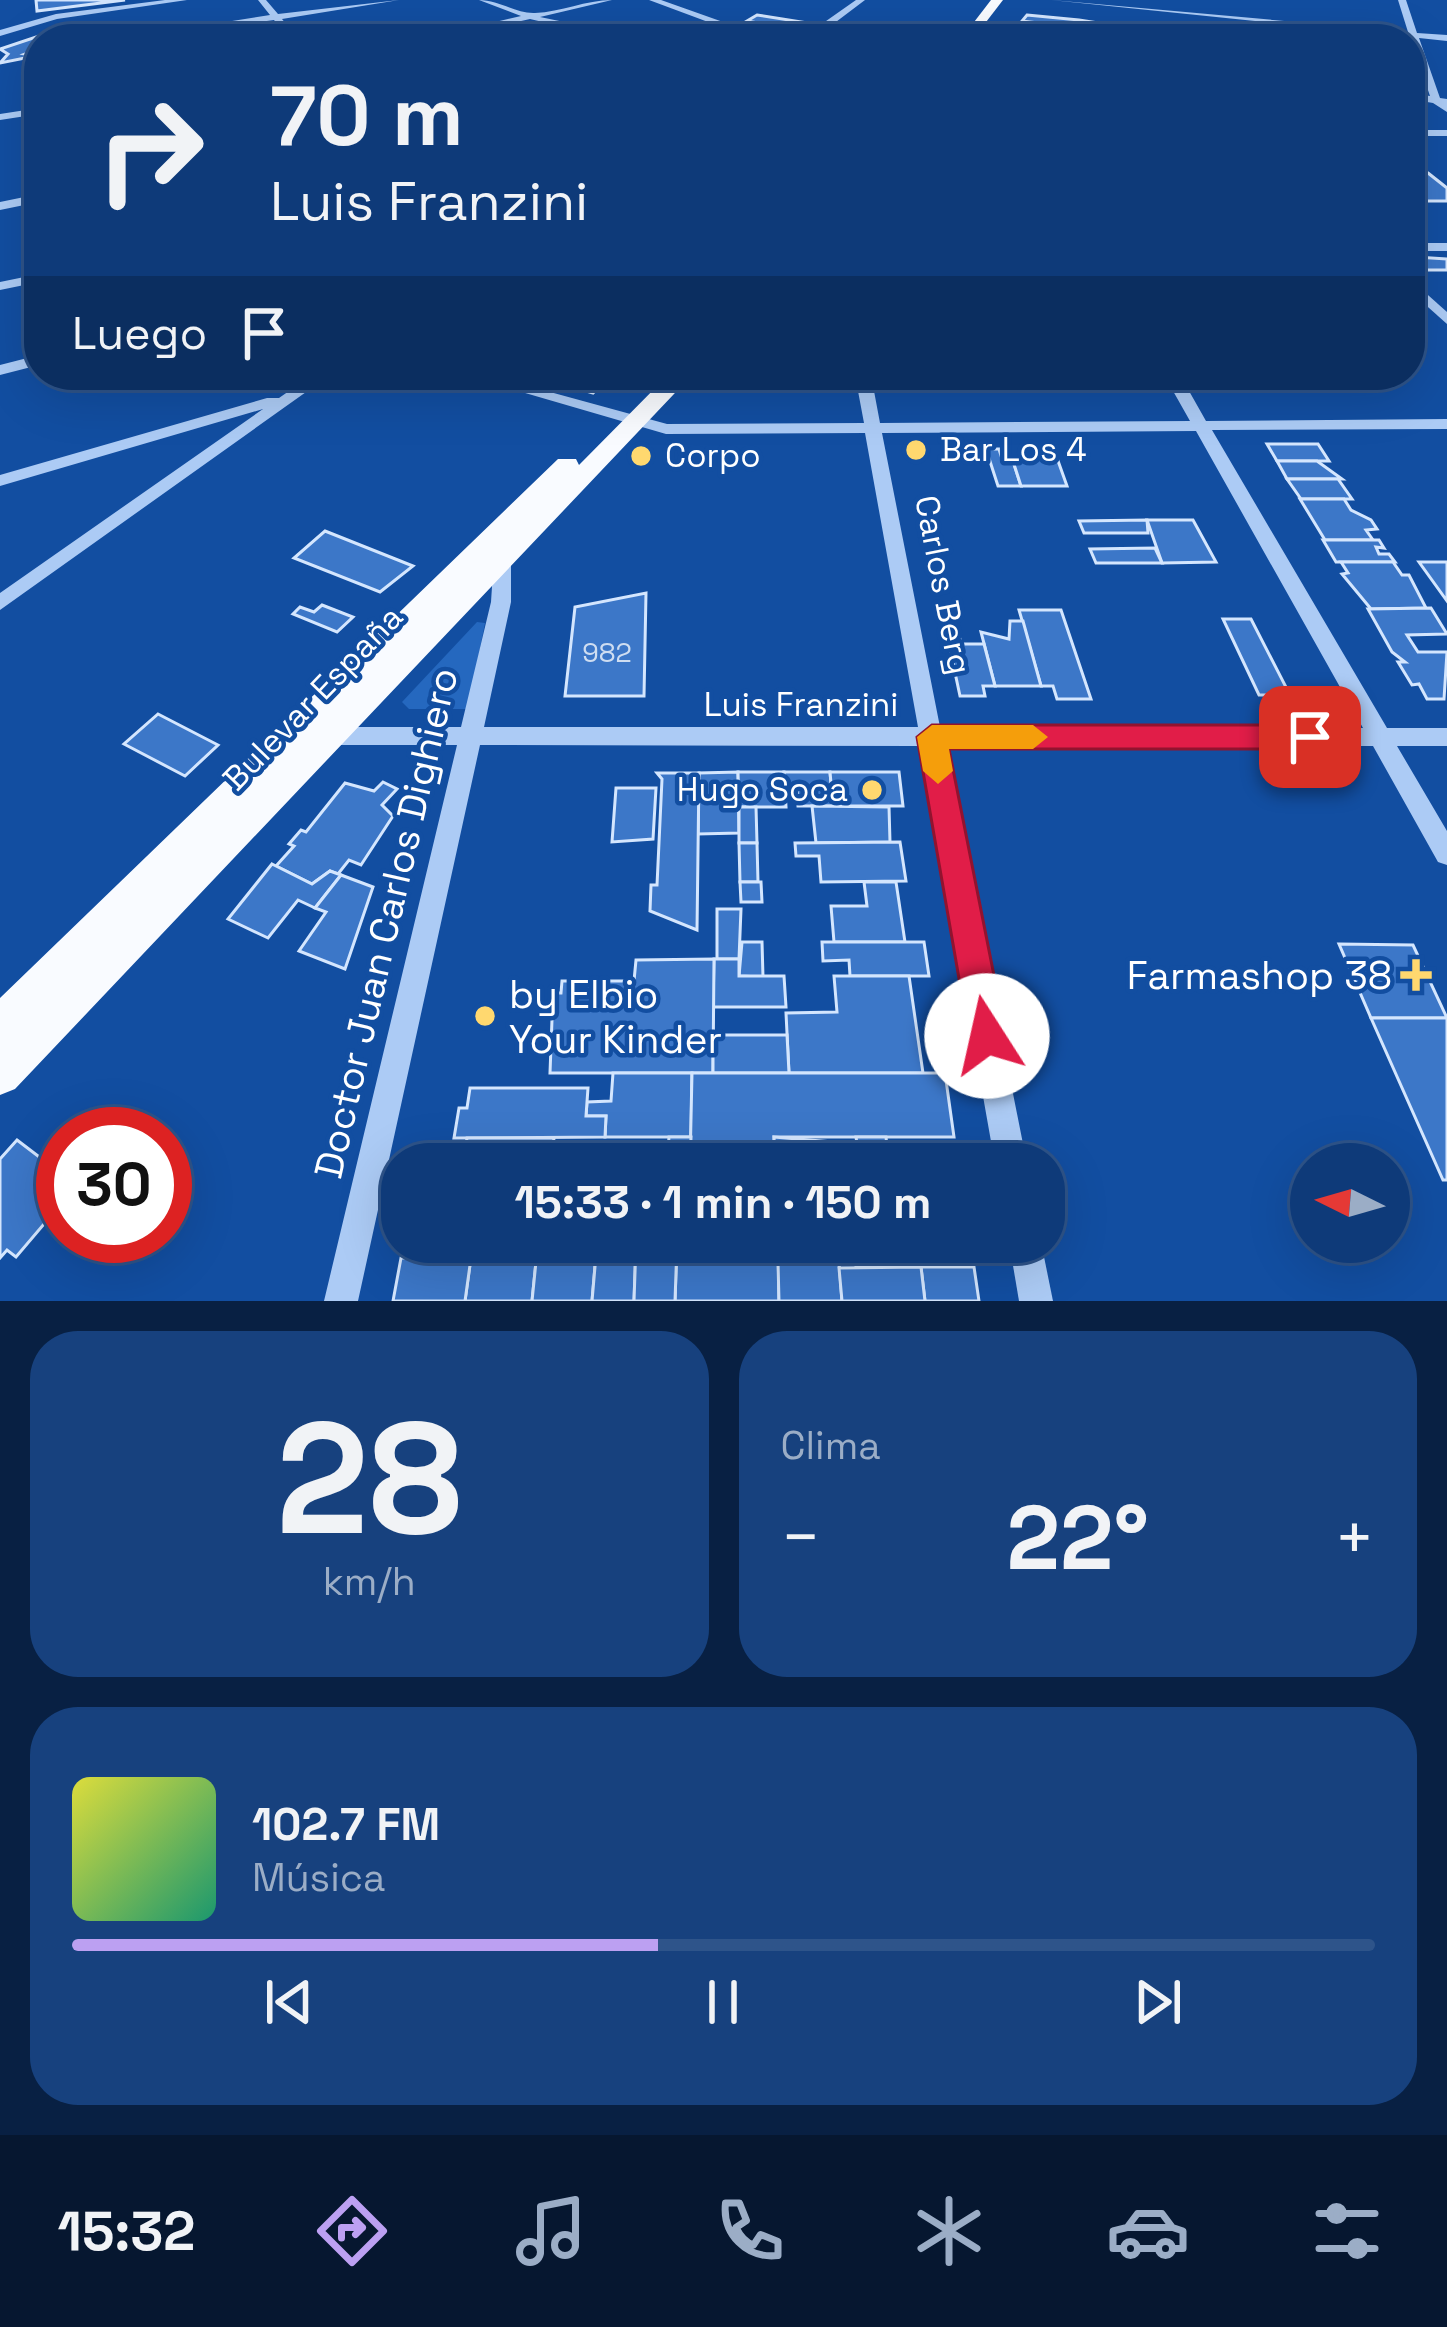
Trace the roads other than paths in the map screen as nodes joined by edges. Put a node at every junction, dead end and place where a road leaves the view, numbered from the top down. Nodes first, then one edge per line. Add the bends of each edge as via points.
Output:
1 (152, 0) edge
2 (183, 0) edge
3 (262, 0) edge
4 (395, 0) edge
5 (483, 0) edge
6 (608, 0) edge
7 (653, 0) edge
8 (861, 0) edge
9 (997, 0) edge
10 (1055, 0) edge
11 (1199, 0) edge
12 (48, 14) junction
13 (1197, 14) junction
14 (0, 17) edge
15 (275, 17) junction
16 (531, 17) junction
17 (28, 24) edge
18 (226, 24) edge
19 (281, 24) edge
20 (498, 24) edge
21 (562, 24) edge
22 (718, 24) edge
23 (828, 24) edge
24 (979, 24) edge
25 (1196, 24) edge
26 (1301, 24) edge
27 (0, 31) edge
28 (1425, 60) edge
29 (1443, 104) edge
30 (1425, 298) edge
31 (1447, 320) edge
32 (300, 390) edge
33 (522, 390) edge
34 (646, 390) edge
35 (661, 390) edge
36 (866, 390) edge
37 (1181, 390) edge
38 (291, 396) junction
39 (624, 420) junction
40 (1447, 424) edge
41 (874, 427) junction
42 (1202, 427) junction
43 (0, 481) edge
44 (501, 561) junction
45 (0, 603) edge
46 (315, 732) junction
47 (932, 737) junction
48 (1379, 737) junction
49 (1447, 737) edge
50 (466, 740) junction
51 (1447, 854) edge
52 (0, 1025) edge
53 (0, 1074) edge
54 (1007, 1143) edge
55 (1029, 1263) edge
56 (341, 1301) edge
57 (1036, 1301) edge

1 - 12 street
2 - 17 street
3 - 15 street
4 - 15 street
5 - 16 street
6 - 16 street
7 - 22 street
8 - 23 street
9 - 24 main road
10 - 13 street
11 - 13 street
12 - 14 street
12 - 27 street
13 - 25 street
13 - 26 street
15 - 18 street
15 - 19 street
16 - 20 street
16 - 21 street
28 - 29 street
30 - 31 street
32 - 38 street
33 - 39 street
34 - 39 main road, Bulevar España
35 - 39 main road, Bulevar España
36 - 41 street, Carlos Berg
37 - 42 street
38 - 43 street
38 - 45 street
39 - 41 street via 666,429
39 - 44 main road, Bulevar España
39 - 46 main road, Bulevar España
40 - 42 street
41 - 42 street
41 - 47 street, Carlos Berg
42 - 48 street
44 - 46 main road, Bulevar España
44 - 50 street, Doctor Juan Carlos Dighiero via 500,602
46 - 50 street, Luis Franzini
46 - 52 main road, Bulevar España
46 - 53 main road, Bulevar España
47 - 48 street, Luis Franzini
47 - 50 street, Luis Franzini
47 - 54 street, Carlos Berg
48 - 49 street, Luis Franzini
48 - 51 street
50 - 56 street, Doctor Juan Carlos Dighiero
55 - 57 street

